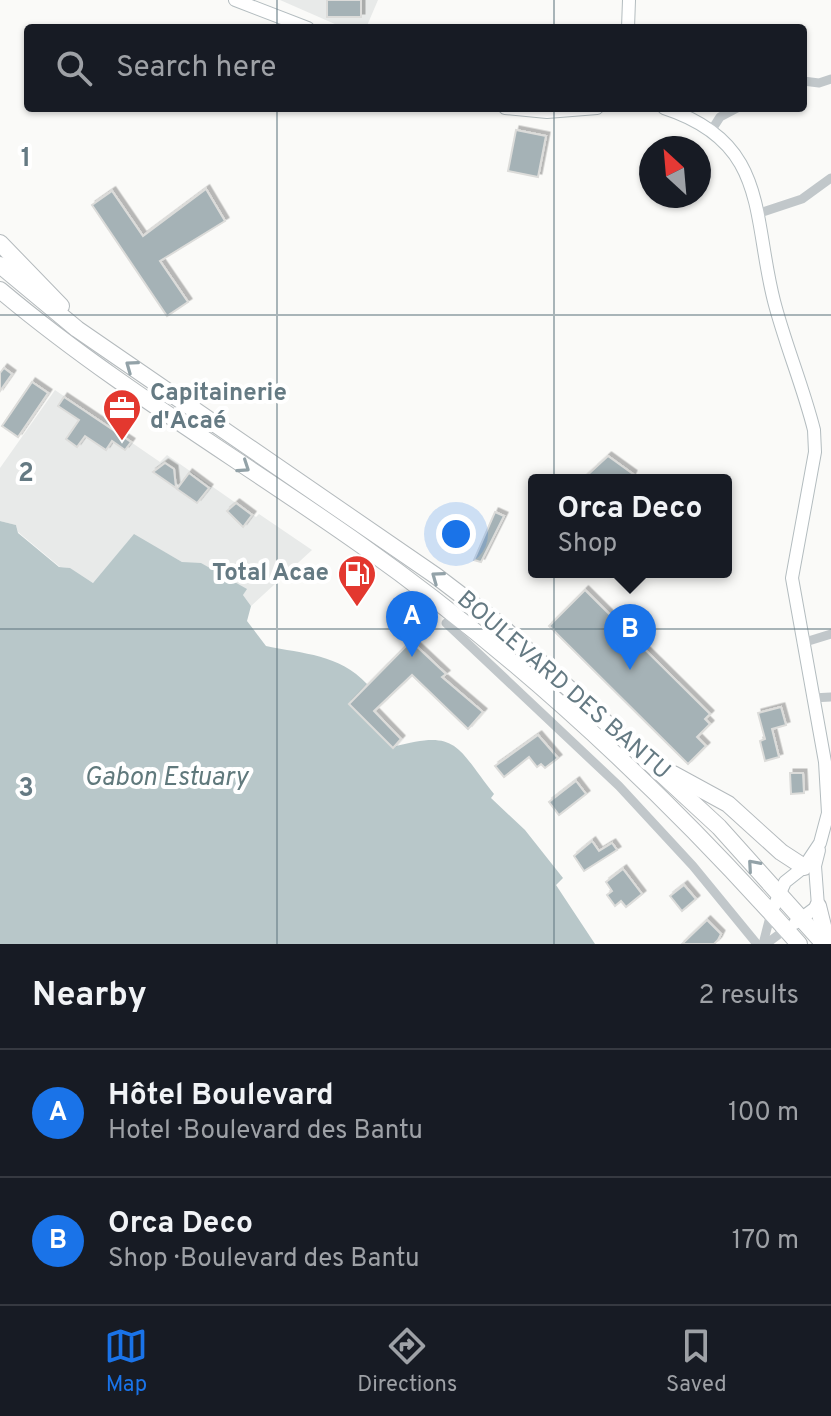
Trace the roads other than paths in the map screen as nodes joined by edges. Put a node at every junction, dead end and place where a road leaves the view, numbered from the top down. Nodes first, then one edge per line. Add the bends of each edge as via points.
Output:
1 (235, 0) edge
2 (629, 0) edge
3 (298, 24) edge
4 (628, 24) edge
5 (831, 79) edge
6 (807, 82) edge
7 (672, 112) edge
8 (729, 112) edge
9 (711, 131) junction
10 (831, 178) edge
11 (760, 213) junction
12 (0, 243) edge
13 (0, 265) edge
14 (0, 290) edge
15 (0, 303) edge
16 (96, 342) junction
17 (100, 368) junction
18 (446, 623) dead end
19 (831, 634) edge
20 (802, 643) junction
21 (831, 697) edge
22 (812, 698) junction
23 (654, 763) junction
24 (826, 837) edge
25 (804, 867) junction
26 (779, 893) junction
27 (818, 906) junction
28 (771, 913) junction
29 (803, 919) junction
30 (786, 929) junction
31 (762, 944) edge
32 (799, 944) edge
33 (826, 944) edge

1 - 3 street
2 - 4 street
5 - 6 street
7 - 9 street
8 - 9 street
9 - 11 street via 739,161
10 - 11 street via 802,199
11 - 20 street via 773,297 814,430 815,452 792,564
12 - 16 highway
13 - 16 highway, BOULEVARD DES BANTU
14 - 17 highway, BOULEVARD DES BANTU
15 - 17 highway
23 -> 16 highway, BOULEVARD DES BANTU via 499,624 436,576
17 -> 28 highway, BOULEVARD DES BANTU via 360,544 486,640 634,771
18 - 31 street via 619,786
19 - 20 street
20 - 22 street
21 - 22 street
22 - 24 street via 827,780
23 - 25 highway via 728,804
26 -> 23 highway, BOULEVARD DES BANTU
24 - 25 street
24 - 27 street via 815,866
25 - 26 street
26 - 28 street
26 - 29 highway, BOULEVARD DES BANTU
27 - 29 street
27 - 33 highway
28 - 30 highway, BOULEVARD DES BANTU
28 - 31 street
29 - 30 street
29 - 33 highway, BOULEVARD DES BANTU
30 - 31 street
30 - 32 highway, BOULEVARD DES BANTU

